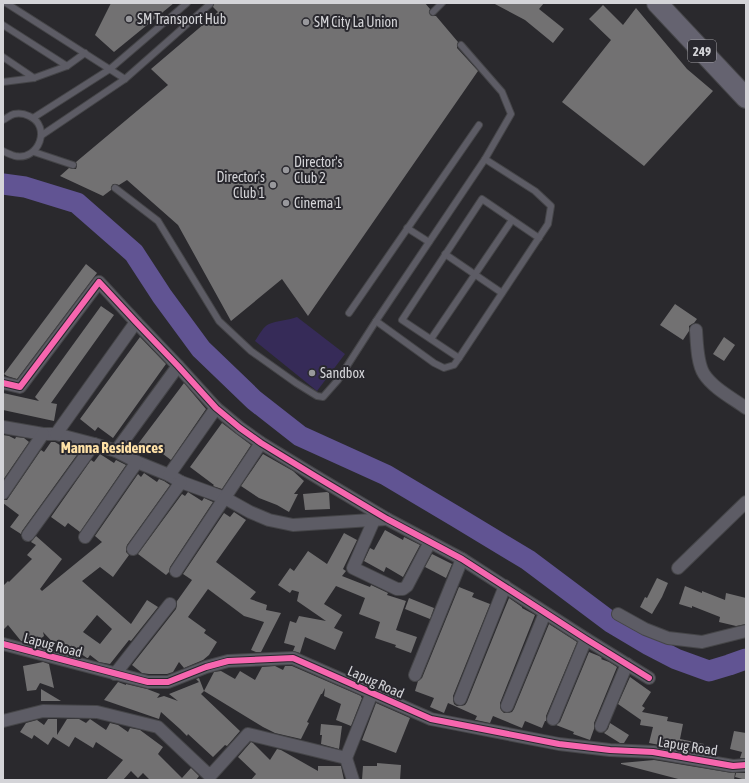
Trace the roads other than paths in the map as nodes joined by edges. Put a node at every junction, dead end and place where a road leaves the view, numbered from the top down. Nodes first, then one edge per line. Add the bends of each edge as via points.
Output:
1 (6, 3) edge
2 (187, 3) edge
3 (442, 3) edge
4 (657, 3) edge
5 (210, 4) dead end
6 (433, 12) dead end
7 (4, 27) edge
8 (461, 45) dead end
9 (85, 53) junction
10 (3, 57) edge
11 (67, 66) junction
12 (110, 69) junction
13 (34, 78) junction
14 (125, 79) junction
15 (3, 82) edge
16 (746, 98) edge
17 (34, 118) junction
18 (3, 120) edge
19 (479, 125) dead end
20 (42, 134) junction
21 (3, 151) edge
22 (34, 152) junction
23 (485, 159) junction
24 (73, 165) dead end
25 (115, 188) dead end
26 (512, 220) junction
27 (407, 228) junction
28 (539, 238) junction
29 (429, 242) junction
30 (445, 254) junction
31 (475, 274) junction
32 (502, 293) junction
33 (349, 313) dead end
34 (136, 322) junction
35 (376, 322) junction
36 (696, 330) dead end
37 (431, 339) junction
38 (459, 358) junction
39 (178, 366) junction
40 (3, 383) edge
41 (216, 408) junction
42 (746, 408) edge
43 (3, 427) edge
44 (43, 434) junction
45 (56, 434) junction
46 (261, 443) junction
47 (94, 444) junction
48 (116, 451) junction
49 (137, 462) junction
50 (169, 475) junction
51 (180, 482) junction
52 (3, 493) edge
53 (225, 498) junction
54 (746, 502) edge
55 (387, 519) junction
56 (374, 520) junction
57 (28, 535) dead end
58 (85, 537) dead end
59 (430, 542) junction
60 (133, 549) dead end
61 (462, 559) junction
62 (678, 568) dead end
63 (176, 571) dead end
64 (506, 586) junction
65 (170, 604) dead end
66 (545, 613) junction
67 (618, 614) dead end
68 (746, 631) edge
69 (586, 639) junction
70 (3, 644) edge
71 (627, 664) junction
72 (115, 674) junction
73 (415, 676) dead end
74 (649, 678) dead end
75 (372, 693) junction
76 (460, 699) dead end
77 (507, 706) dead end
78 (553, 720) dead end
79 (3, 721) edge
80 (601, 726) dead end
81 (346, 758) junction
82 (746, 765) edge
83 (212, 778) edge
84 (353, 780) edge

1 - 9 lane
2 - 12 lane
3 - 6 lane
4 - 16 highway, 249
5 - 14 lane
7 - 11 lane
8 - 23 lane via 502,92 511,114
9 - 11 lane
9 - 12 lane
10 - 13 lane
11 - 13 lane
12 - 14 lane
12 - 17 lane
13 - 15 lane
14 - 20 lane
17 - 18 lane via 15,114
17 - 20 lane via 40,125
19 - 27 lane
20 - 22 lane via 40,144
21 - 22 lane via 16,156
22 - 24 lane
23 - 28 lane via 535,191 551,206 548,224
23 - 29 lane
25 - 35 lane via 158,221 219,321 251,351 317,396 323,397 338,380
26 - 28 lane
26 - 30 lane via 482,199
26 - 31 lane
27 - 29 lane
27 - 33 lane
28 - 32 lane
29 - 35 lane
30 - 31 lane
30 - 37 lane via 402,320
31 - 32 lane
31 - 37 lane
32 - 38 lane
34 - 39 street
34 - 40 street via 99,282 20,388
34 - 45 street
35 - 38 lane via 444,368 454,365
36 - 42 street via 699,359 704,374 716,387
37 - 38 lane
39 - 41 street
39 - 48 street
41 - 46 street
41 - 50 street
43 - 44 street
44 - 45 street
44 - 52 street
45 - 47 street
46 - 53 street
46 - 55 street
47 - 48 street
47 - 57 street
48 - 49 street
49 - 50 street
49 - 58 street
50 - 51 street
51 - 53 street
51 - 60 street
53 - 56 street via 269,520 293,526
53 - 63 street
54 - 62 street
55 - 56 street
55 - 59 street
56 - 59 street via 353,568 397,589 407,586
59 - 61 street
61 - 64 street
61 - 73 street
64 - 66 street
64 - 76 street
65 - 72 street
66 - 69 street
66 - 77 street
67 - 68 street via 668,638 702,642
69 - 71 street
69 - 78 street
70 - 72 street, Lapug Road
71 - 74 street
71 - 80 street
72 - 75 street, Lapug Road via 148,682 168,682 228,661 293,658
75 - 81 street
75 - 82 street, Lapug Road via 431,719 559,744 653,752 733,766
79 - 83 street via 43,711 97,712 158,727
81 - 83 street via 248,734
81 - 84 street

